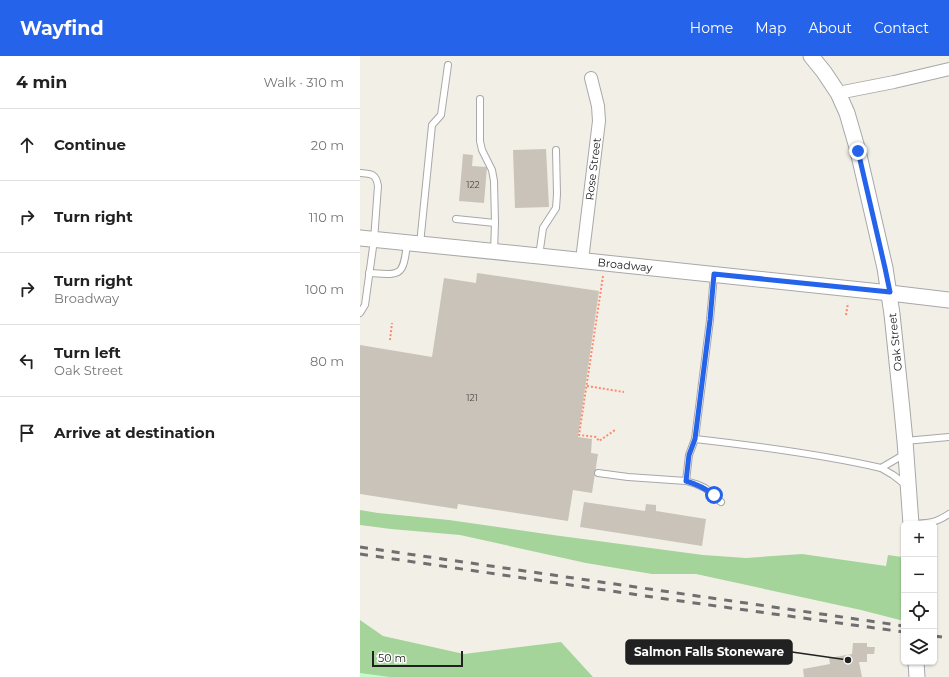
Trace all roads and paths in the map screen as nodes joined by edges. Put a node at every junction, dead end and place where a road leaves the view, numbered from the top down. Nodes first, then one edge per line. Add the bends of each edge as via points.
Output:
1 (811, 56) edge
2 (448, 65) dead end
3 (949, 68) edge
4 (591, 78) dead end
5 (838, 93) junction
6 (480, 99) dead end
7 (556, 150) dead end
8 (360, 173) edge
9 (456, 219) dead end
10 (495, 223) junction
11 (367, 239) edge
12 (413, 244) junction
13 (494, 252) junction
14 (539, 256) junction
15 (582, 260) junction
16 (369, 273) junction
17 (714, 274) junction
18 (603, 276) dead end
19 (890, 292) junction
20 (949, 300) edge
21 (848, 303) dead end
22 (360, 313) edge
23 (846, 315) dead end
24 (392, 323) dead end
25 (390, 340) dead end
26 (587, 386) junction
27 (624, 392) dead end
28 (615, 430) dead end
29 (949, 437) edge
30 (695, 439) junction
31 (906, 447) junction
32 (881, 468) junction
33 (598, 473) dead end
34 (686, 481) junction
35 (909, 487) junction
36 (721, 502) dead end
37 (949, 514) edge
38 (911, 521) edge
39 (937, 521) edge
40 (916, 665) edge
41 (917, 677) edge

1 - 5 street, Oak Street
2 - 12 lane via 441,115 432,125
3 - 5 street
4 - 15 street, Rose Street via 599,121
5 - 19 street, Oak Street via 858,151
6 - 10 lane via 480,140 494,181
7 - 14 lane via 556,208 543,228
8 - 11 lane via 375,176 378,186
9 - 10 lane
10 - 13 lane
11 - 12 street, Broadway
11 - 16 lane
12 - 13 street, Broadway
12 - 16 lane via 403,267 398,272
13 - 14 street, Broadway
14 - 15 street, Broadway
15 - 17 street, Broadway
16 - 22 lane via 365,306
17 - 19 street, Broadway
17 - 30 lane
18 - 26 path
19 - 20 street, Broadway
19 - 31 street, Oak Street
21 - 23 path
24 - 25 path
26 - 27 path
26 - 28 path via 579,435 596,437 599,441
29 - 31 lane
30 - 32 lane via 747,445
30 - 34 lane via 689,455
31 - 32 lane
31 - 35 street, Oak Street
32 - 35 lane
33 - 34 lane
34 - 36 lane via 705,488
35 - 38 street, Oak Street
37 - 39 lane
40 - 41 street

